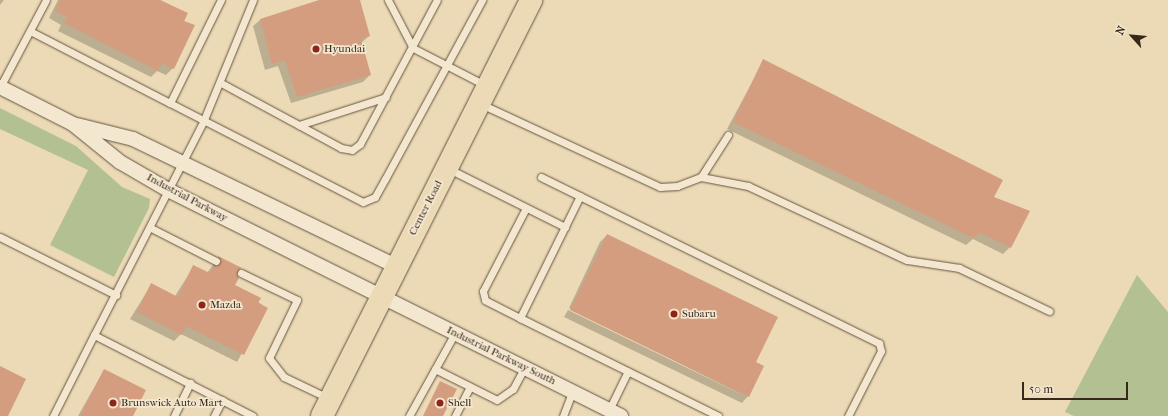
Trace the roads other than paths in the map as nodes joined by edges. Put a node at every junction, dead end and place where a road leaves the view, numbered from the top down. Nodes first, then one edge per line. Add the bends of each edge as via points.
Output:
1 (46, 0) edge
2 (221, 0) edge
3 (253, 0) edge
4 (388, 0) edge
5 (438, 0) edge
6 (482, 0) edge
7 (531, 0) edge
8 (30, 31) junction
9 (413, 48) junction
10 (449, 65) junction
11 (221, 83) junction
12 (0, 87) edge
13 (483, 94) junction
14 (386, 97) junction
15 (170, 102) junction
16 (204, 122) junction
17 (73, 124) junction
18 (299, 125) junction
19 (728, 135) dead end
20 (184, 162) junction
21 (446, 168) junction
22 (541, 177) dead end
23 (701, 177) junction
24 (170, 191) junction
25 (580, 196) junction
26 (526, 208) junction
27 (565, 227) junction
28 (151, 228) junction
29 (0, 237) edge
30 (216, 261) dead end
31 (396, 266) junction
32 (241, 274) dead end
33 (116, 295) junction
34 (381, 296) junction
35 (1049, 311) dead end
36 (520, 318) junction
37 (455, 333) junction
38 (94, 335) junction
39 (524, 368) junction
40 (435, 369) junction
41 (628, 371) junction
42 (190, 383) junction
43 (470, 387) junction
44 (572, 392) junction
45 (222, 400) junction
46 (327, 408) edge
47 (615, 413) edge
48 (53, 416) edge
49 (174, 416) edge
50 (214, 416) edge
51 (253, 416) edge
52 (409, 416) edge
53 (455, 416) edge
54 (563, 416) edge
55 (718, 416) edge
56 (848, 416) edge

1 - 8 lane
2 - 15 lane
3 - 11 lane
4 - 9 lane
5 - 9 lane
6 - 10 lane
7 - 13 main road, Center Road
8 - 12 lane
8 - 15 lane
9 - 10 lane
9 - 14 lane
10 - 13 lane
10 - 16 lane via 375,196 363,202
11 - 16 lane
11 - 18 lane
12 - 17 street, Industrial Parkway
13 - 21 main road, Center Road
13 - 23 lane via 649,184 677,186
14 - 18 lane
14 - 18 lane via 360,144 352,150
15 - 16 lane
16 - 20 lane
17 - 20 street via 133,139
17 - 24 street, Industrial Parkway via 120,162
19 - 23 lane
20 - 24 lane
20 - 31 street
21 - 26 lane
21 - 31 main road, Center Road
22 - 25 lane
23 - 35 lane via 748,186 908,260 959,268
24 - 28 lane
24 - 34 street, Industrial Parkway
25 - 27 lane
25 - 56 lane via 879,343 881,351
26 - 27 lane
26 - 36 lane via 483,291 485,300
27 - 36 lane
28 - 30 lane
28 - 33 lane
29 - 33 lane
31 - 34 main road, Center Road
32 - 46 lane via 297,300 269,358 284,377
33 - 38 lane
34 - 37 street, Industrial Parkway South
34 - 46 main road, Center Road
36 - 41 lane
37 - 39 street, Industrial Parkway South
37 - 40 lane
38 - 42 lane
38 - 48 lane
39 - 43 lane via 513,388 497,400
39 - 44 street, Industrial Parkway South
40 - 43 lane
40 - 52 lane
41 - 47 lane
41 - 55 lane
42 - 45 lane
42 - 49 lane
43 - 53 lane
44 - 47 street, Industrial Parkway South
44 - 54 lane
45 - 50 lane
45 - 51 lane

